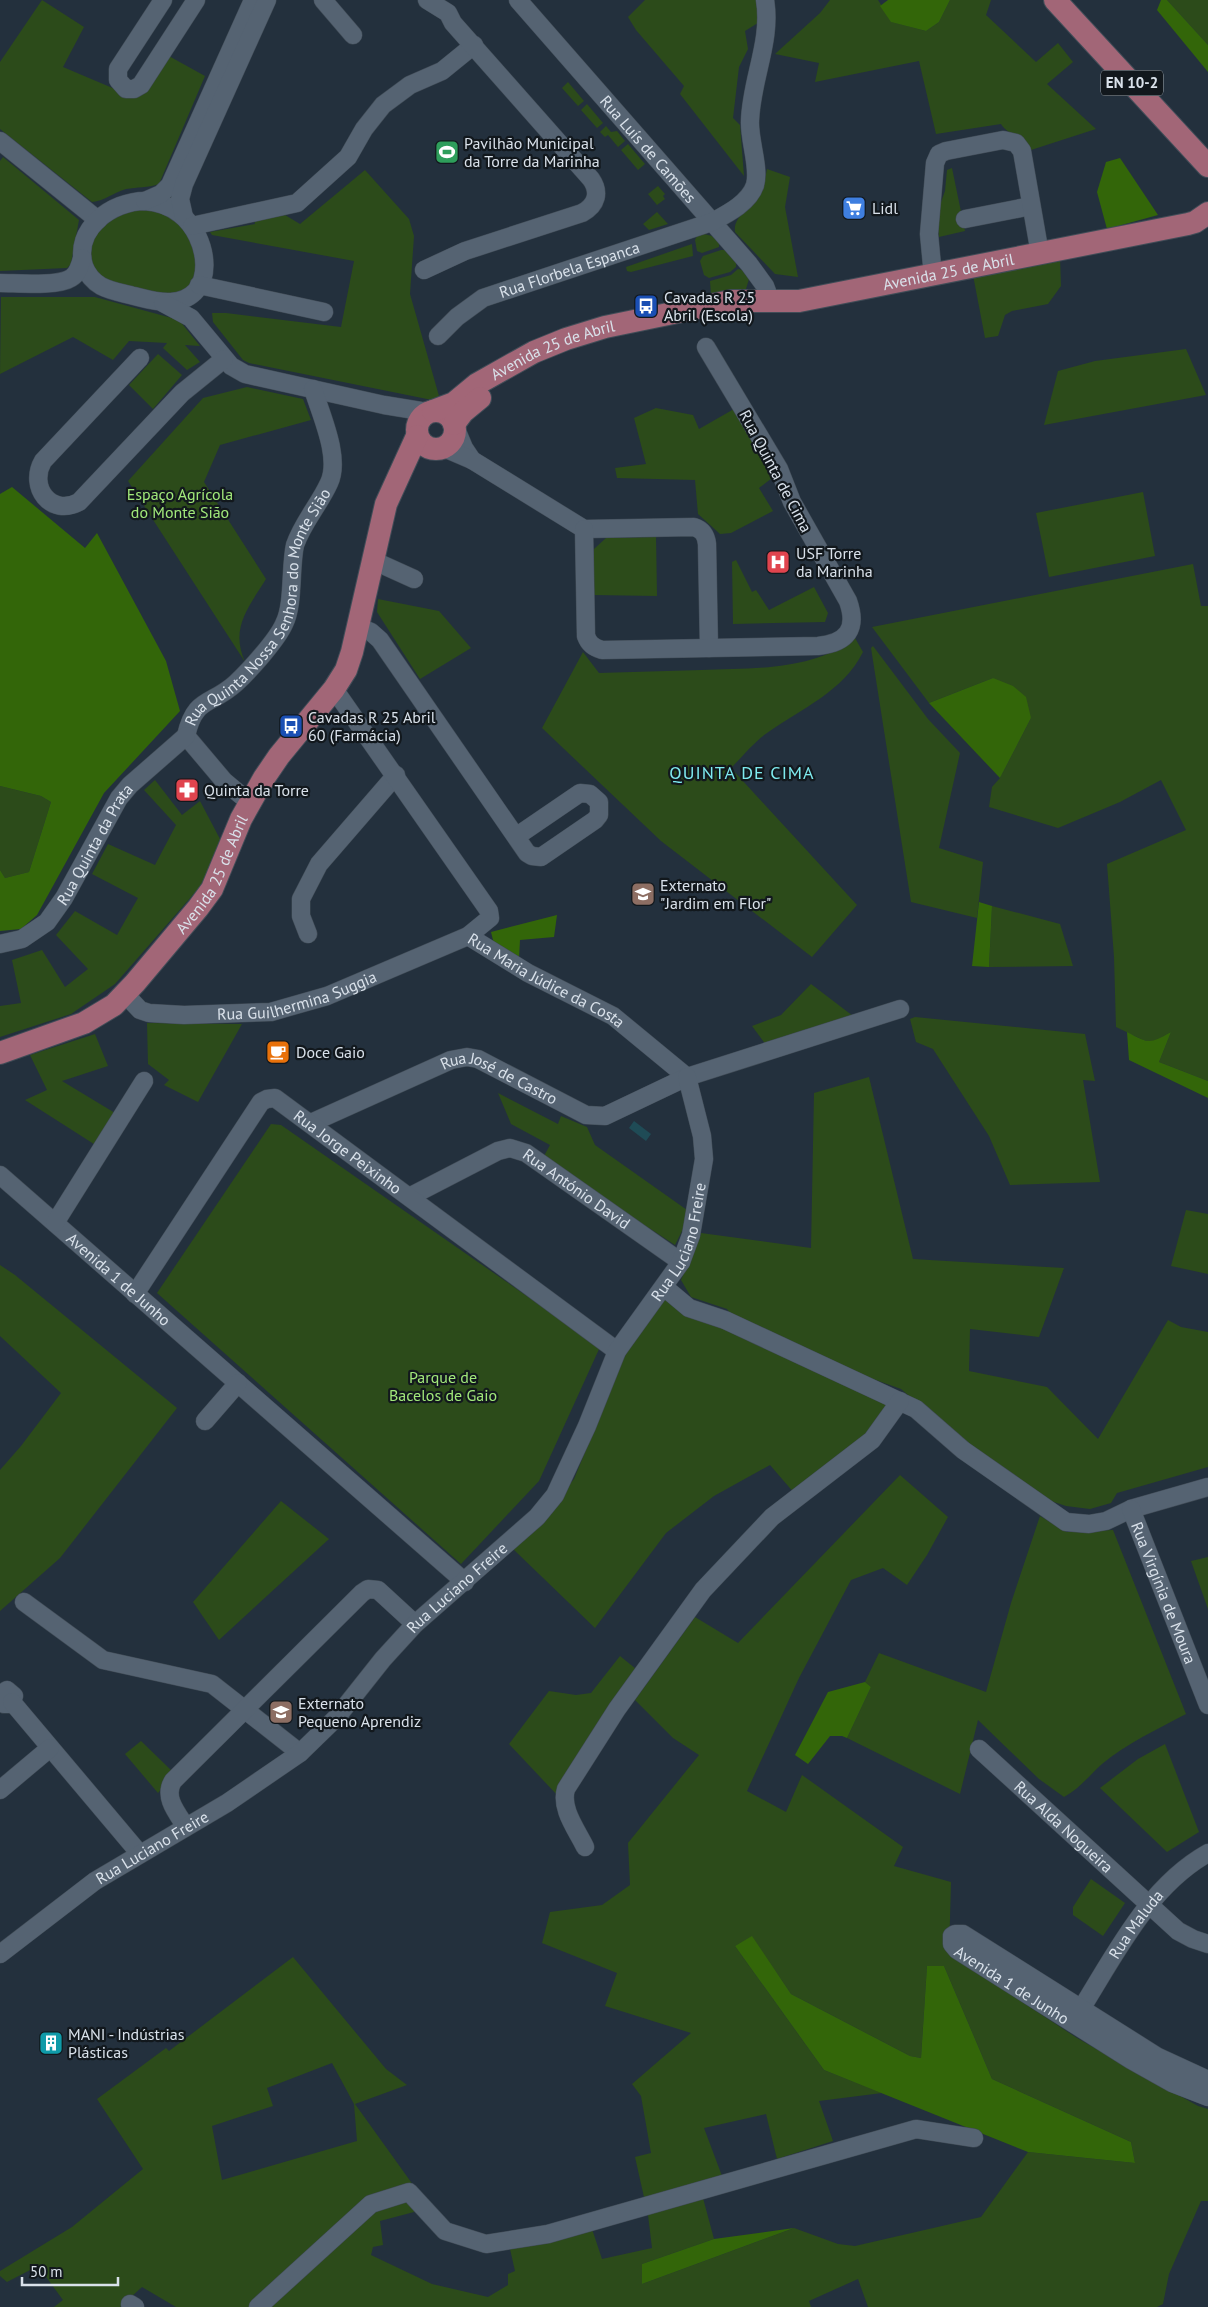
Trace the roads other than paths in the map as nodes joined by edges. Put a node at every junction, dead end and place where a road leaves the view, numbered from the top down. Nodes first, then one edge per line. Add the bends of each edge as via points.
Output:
1 (196, 0) edge
2 (253, 0) edge
3 (267, 0) edge
4 (323, 0) edge
5 (427, 0) edge
6 (518, 0) edge
7 (765, 0) edge
8 (1055, 0) edge
9 (158, 2) edge
10 (453, 7) edge
11 (183, 20) junction
12 (353, 35) dead end
13 (474, 45) junction
14 (202, 130) junction
15 (0, 141) edge
16 (1208, 166) edge
17 (145, 201) junction
18 (1031, 206) junction
19 (1208, 213) edge
20 (966, 219) dead end
21 (98, 220) junction
22 (188, 222) junction
23 (712, 222) junction
24 (1040, 254) junction
25 (82, 258) junction
26 (424, 270) dead end
27 (933, 276) junction
28 (0, 283) edge
29 (57, 283) junction
30 (198, 287) junction
31 (108, 289) junction
32 (159, 302) junction
33 (771, 302) junction
34 (324, 312) dead end
35 (200, 326) junction
36 (438, 336) dead end
37 (706, 347) dead end
38 (140, 358) dead end
39 (224, 359) junction
40 (313, 389) junction
41 (423, 422) junction
42 (455, 426) junction
43 (441, 449) junction
44 (472, 460) junction
45 (584, 529) junction
46 (375, 551) junction
47 (414, 579) dead end
48 (357, 626) junction
49 (709, 648) junction
50 (334, 689) junction
51 (186, 736) junction
52 (396, 775) junction
53 (249, 802) junction
54 (517, 836) dead end
55 (308, 934) dead end
56 (468, 936) junction
57 (0, 944) edge
58 (125, 994) junction
59 (900, 1009) dead end
60 (0, 1053) edge
61 (687, 1077) junction
62 (144, 1081) dead end
63 (311, 1123) junction
64 (0, 1175) edge
65 (411, 1196) junction
66 (55, 1223) junction
67 (681, 1262) junction
68 (664, 1287) junction
69 (135, 1294) junction
70 (617, 1351) junction
71 (238, 1383) junction
72 (900, 1401) junction
73 (205, 1421) dead end
74 (1208, 1487) edge
75 (1131, 1508) junction
76 (465, 1582) junction
77 (24, 1602) dead end
78 (415, 1624) junction
79 (4, 1699) edge
80 (1208, 1702) edge
81 (245, 1710) junction
82 (50, 1748) junction
83 (979, 1750) dead end
84 (300, 1753) junction
85 (0, 1790) edge
86 (186, 1827) junction
87 (585, 1848) dead end
88 (1208, 1853) edge
89 (140, 1854) junction
90 (1148, 1904) junction
91 (1208, 1944) edge
92 (0, 1954) edge
93 (1080, 2009) junction
94 (1208, 2080) edge
95 (1208, 2097) edge
96 (974, 2138) dead end
97 (258, 2307) edge

1 - 11 street
2 - 14 street
3 - 14 street
4 - 12 street
5 - 10 street
6 - 23 street, Rua Luís de Camões
7 - 23 street, Rua Florbela Espanca via 767,26 750,117 755,186 734,210
8 - 16 main road, EN 10-2
9 - 11 street
9 - 11 street via 118,70 122,87 134,89 140,85
10 - 13 street via 452,23
13 - 22 street via 442,71 410,85 383,106 364,129 348,157 301,200 289,206
13 - 26 street via 591,179 597,195 592,206 582,213 465,251
14 - 17 street via 170,185 162,194
14 - 22 street via 181,192 180,206
15 - 21 street
17 - 21 street via 120,205
17 - 22 street via 167,206
18 - 20 street
18 - 24 street
18 - 27 street via 1022,151 1016,144 1004,140 939,154 935,163 928,234
19 - 24 main road, Avenida 25 de Abril via 1195,222
21 - 25 street via 85,238
22 - 30 street via 200,239 204,255
23 - 33 street, Rua Luís de Camões via 758,275
23 - 36 street, Rua Florbela Espanca via 483,298
24 - 27 main road, Avenida 25 de Abril
25 - 29 street via 78,272
25 - 31 street via 91,278
27 - 33 main road, Avenida 25 de Abril via 799,301
28 - 29 street
29 - 31 street
30 - 32 street via 180,300
30 - 34 street
30 - 35 street via 196,311
31 - 32 street
32 - 35 street via 183,312
33 - 41 main road, Avenida 25 de Abril via 731,301 605,327 566,339 503,368
33 - 42 main road, Avenida 25 de Abril via 570,350 505,381 469,407
35 - 39 street
37 - 49 street, Rua Quinta de Cima via 779,469 792,502 848,601 852,618 849,630 840,641 826,645
38 - 39 street via 38,469 37,480 45,498 52,504 67,507 79,502 182,393
39 - 40 street via 245,374
40 - 41 street via 384,406
40 - 51 street, Rua Quinta Nossa Senhora do Monte Sião via 334,466 328,485 295,545 286,619 279,633 236,683 197,707 189,721
41 - 42 main road via 444,412
41 - 43 main road via 425,446
41 - 46 main road, Avenida 25 de Abril via 386,504
42 - 43 main road via 453,440
42 - 44 street
43 - 44 street
43 - 46 main road, Avenida 25 de Abril via 420,462 414,471
44 - 45 street
45 - 49 street via 586,636 591,645 602,650
45 - 49 street via 694,527 703,532 708,544
46 - 47 street
46 - 48 main road, Avenida 25 de Abril
48 - 50 main road, Avenida 25 de Abril via 346,670
48 - 54 street via 380,640
50 - 52 street, Rua Maria Júdice da Costa
50 - 53 main road, Avenida 25 de Abril via 279,756
51 - 53 street, Rua Quinta Nossa Senhora do Monte Sião via 224,781
51 - 57 street, Rua Quinta da Prata via 130,784 119,798 64,898 47,922 22,939
52 - 55 street via 319,864 301,899 301,916
52 - 56 street, Rua Maria Júdice da Costa via 489,911 490,918
53 - 58 main road, Avenida 25 de Abril via 212,889
56 - 58 street, Rua Guilhermina Suggia via 327,996 264,1013 149,1013 140,1010
56 - 61 street, Rua Maria Júdice da Costa via 528,973 613,1016
58 - 60 main road, Avenida 25 de Abril via 84,1023
59 - 61 street
61 - 63 street, Rua José de Castro via 605,1116 595,1116 478,1059 467,1057 451,1060
61 - 67 street, Rua Luciano Freire via 702,1136 704,1159 694,1222
62 - 66 street
63 - 65 street, Rua Jorge Peixinho
63 - 69 street, Rua Jorge Peixinho via 275,1098 261,1102
64 - 66 street, Avenida 1 de Junho
65 - 67 street, Rua António David via 498,1151 510,1148 526,1153
65 - 70 street, Rua Jorge Peixinho
66 - 69 street, Avenida 1 de Junho
67 - 68 street, Rua Luciano Freire
68 - 70 street, Rua Luciano Freire
68 - 72 street via 689,1308 725,1320
69 - 71 street, Avenida 1 de Junho
70 - 76 street, Rua Luciano Freire via 555,1495 537,1517
71 - 73 street
71 - 76 street, Avenida 1 de Junho
72 - 75 street via 916,1409 962,1450 1066,1522 1089,1524 1106,1521
72 - 87 street via 872,1440 772,1517 710,1583 617,1709 564,1796 565,1806
74 - 75 street
75 - 80 street, Rua Virgínia de Moura
76 - 78 street, Rua Luciano Freire
77 - 81 street via 103,1660 212,1684
78 - 81 street via 378,1590 368,1590 348,1606
78 - 84 street, Rua Luciano Freire via 382,1659 337,1717
79 - 82 street
81 - 84 street
81 - 86 street via 168,1788 173,1807
82 - 85 street
82 - 89 street
83 - 90 street, Rua Alda Nogueira
84 - 86 street, Rua Luciano Freire
86 - 89 street, Rua Luciano Freire
88 - 90 street, Rua Maluda
89 - 92 street, Rua Luciano Freire via 95,1881
90 - 91 street via 1178,1932
90 - 93 street, Rua Maluda
93 - 94 street, Avenida 1 de Junho via 1158,2057
93 - 95 street, Avenida 1 de Junho via 963,1934 952,1936 952,1944 957,1950 1131,2060 1172,2083
96 - 97 street via 916,2129 548,2234 486,2244 445,2231 409,2192 372,2204

